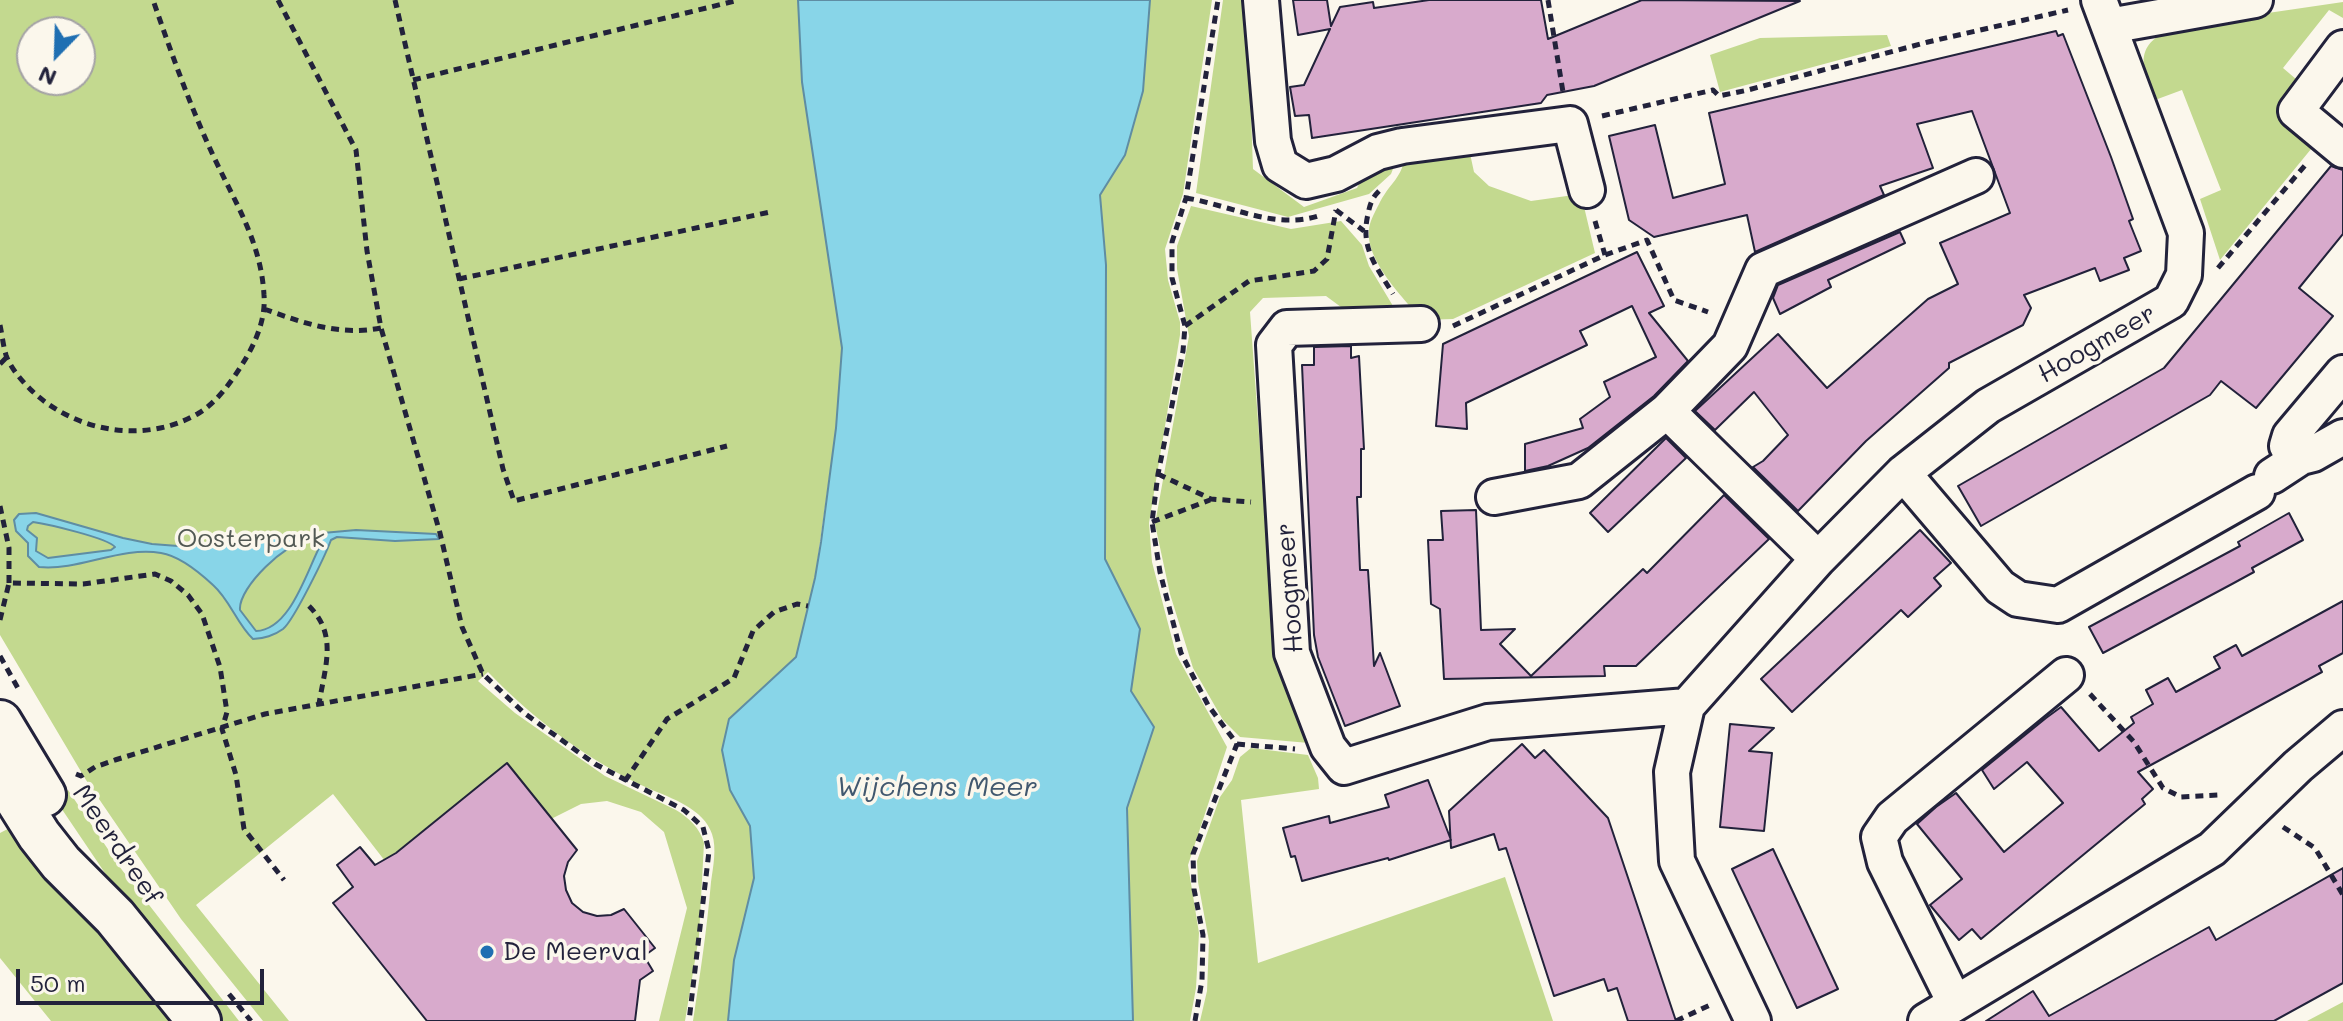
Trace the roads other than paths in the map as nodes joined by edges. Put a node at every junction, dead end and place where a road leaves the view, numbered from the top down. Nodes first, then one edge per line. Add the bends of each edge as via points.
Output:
1 (1261, 0) edge
2 (2255, 0) edge
3 (2103, 9) edge
4 (2343, 48) edge
5 (2335, 144) edge
6 (1976, 176) dead end
7 (1587, 190) dead end
8 (1421, 324) road end
9 (2343, 373) edge
10 (1667, 411) junction
11 (2343, 437) edge
12 (2301, 457) junction
13 (1903, 473) junction
14 (1494, 497) dead end
15 (1818, 559) junction
16 (2073, 680) road end
17 (1687, 706) junction
18 (6, 718) edge
19 (2343, 728) edge
20 (0, 773) edge
21 (115, 917) junction
22 (1955, 1003) junction
23 (199, 1021) edge
24 (1753, 1021) edge
25 (1926, 1021) edge

1 - 7 street via 1273,141 1280,165 1306,181 1402,146 1570,124
2 - 3 street
3 - 13 street, Hoogmeer via 2186,233 2184,275 2171,301 1988,406
4 - 5 street via 2296,111
6 - 10 street via 1763,270 1730,346
8 - 17 street, Hoogmeer via 1287,328 1274,345 1292,653 1328,747 1344,767 1488,722
9 - 12 street via 2290,436 2287,446
10 - 14 street via 1579,481
10 - 15 street
11 - 12 street
12 - 13 street via 2058,605 2018,599 2000,587
13 - 15 street, Hoogmeer
15 - 17 street, Hoogmeer
16 - 22 street via 1892,818 1879,837 1885,862
17 - 24 street, Hoogmeer via 1672,772 1677,861
18 - 21 street, Meerdreef via 40,790 80,849
19 - 22 street via 2212,849
20 - 21 street, Meerdreef via 61,863
21 - 23 street, Meerdreef
22 - 25 street

